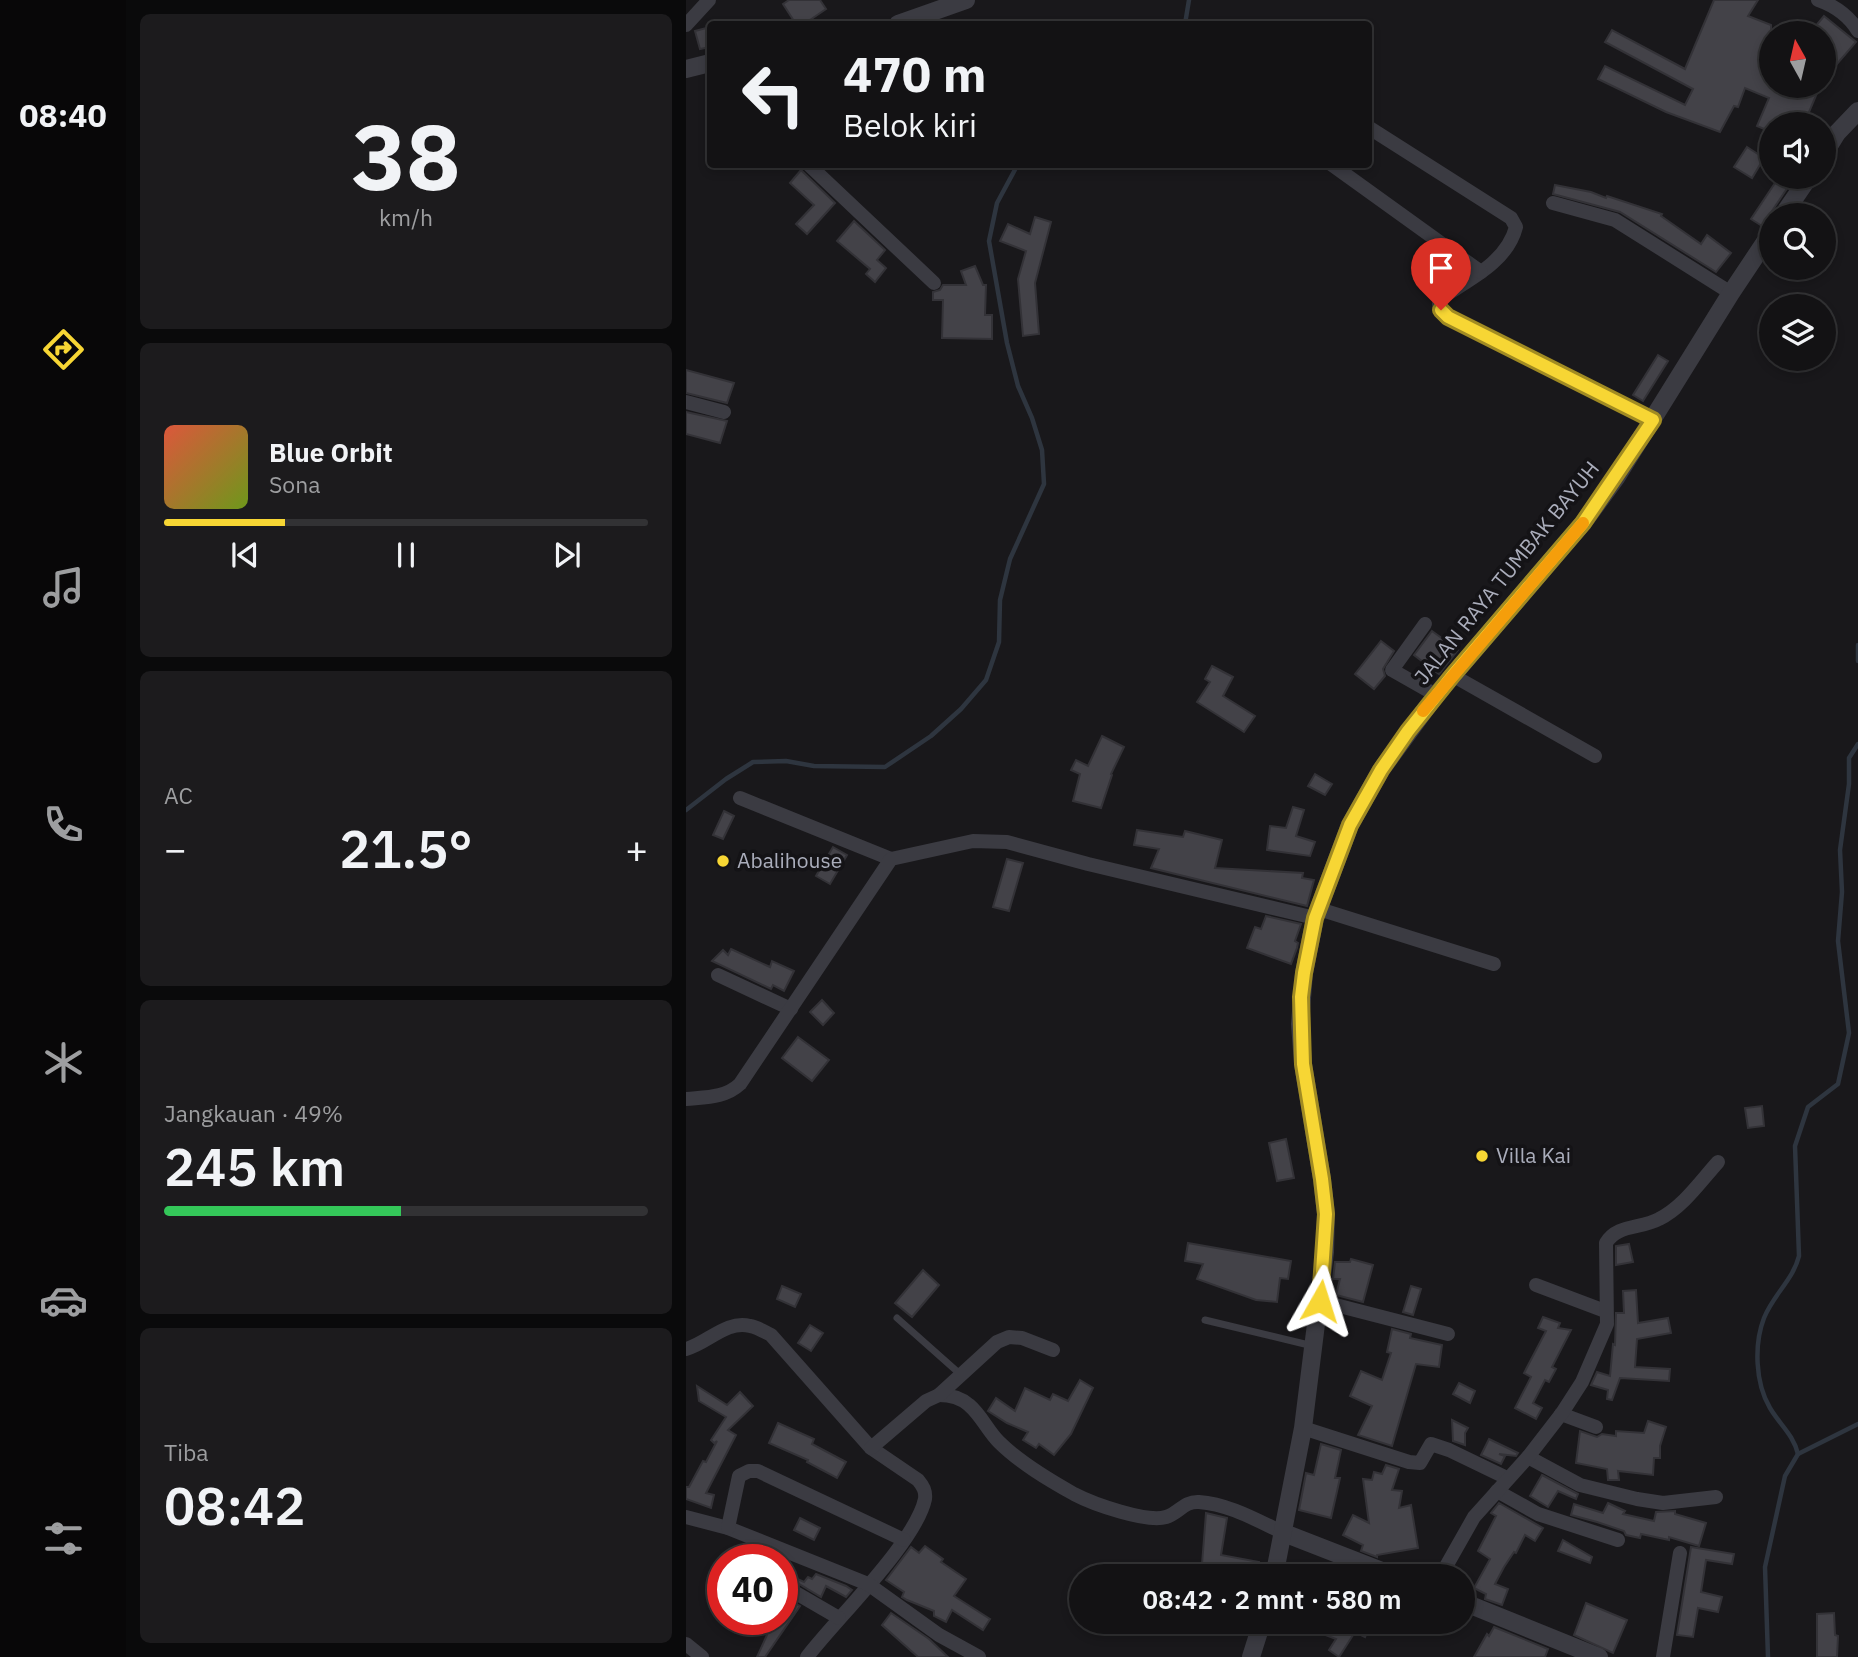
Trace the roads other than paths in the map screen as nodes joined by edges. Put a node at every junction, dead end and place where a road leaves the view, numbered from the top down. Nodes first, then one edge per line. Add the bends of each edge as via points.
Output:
1 (709, 0) edge
2 (966, 0) edge
3 (1818, 0) edge
4 (906, 21) edge
5 (686, 25) edge
6 (1858, 31) edge
7 (707, 64) edge
8 (686, 69) edge
9 (1858, 111) edge
10 (1372, 130) edge
11 (1836, 135) edge
12 (812, 168) edge
13 (1337, 168) edge
14 (1553, 203) dead end
15 (1759, 251) edge
16 (1482, 271) junction
17 (934, 283) dead end
18 (1731, 293) junction
19 (686, 402) edge
20 (723, 412) dead end
21 (1653, 420) junction
22 (1425, 624) dead end
23 (1452, 676) junction
24 (1436, 695) junction
25 (1595, 756) dead end
26 (740, 798) dead end
27 (891, 859) junction
28 (1317, 914) junction
29 (1494, 964) dead end
30 (718, 975) dead end
31 (791, 1009) junction
32 (686, 1099) edge
33 (1718, 1162) dead end
34 (1536, 1285) dead end
35 (1320, 1301) junction
36 (1605, 1311) junction
37 (897, 1318) dead end
38 (1205, 1320) dead end
39 (1448, 1334) dead end
40 (1314, 1346) junction
41 (686, 1349) edge
42 (1053, 1350) dead end
43 (960, 1374) junction
44 (939, 1395) junction
45 (1561, 1414) junction
46 (1596, 1427) dead end
47 (1303, 1428) junction
48 (871, 1448) junction
49 (1528, 1457) junction
50 (1507, 1478) junction
51 (1497, 1491) junction
52 (1716, 1497) dead end
53 (686, 1517) edge
54 (728, 1528) junction
55 (1284, 1533) junction
56 (904, 1540) junction
57 (1618, 1540) dead end
58 (1680, 1553) dead end
59 (1278, 1564) edge
60 (1364, 1564) edge
61 (1447, 1564) edge
62 (868, 1584) junction
63 (798, 1594) edge
64 (1475, 1607) edge
65 (839, 1618) junction
66 (1260, 1634) edge
67 (686, 1644) edge
68 (1256, 1655) edge
69 (702, 1657) edge
70 (807, 1657) edge
71 (979, 1657) edge
72 (1599, 1657) edge
73 (1664, 1657) edge

1 - 5 street
2 - 4 street
3 - 6 street via 1849,18
7 - 8 street
9 - 11 street
10 - 16 street via 1511,218 1516,227 1513,240
12 - 17 street
13 - 16 street
14 - 18 street via 1615,220
15 - 18 street, JALAN RAYA TUMBAK BAYUH
16 - 21 street via 1441,298 1444,314
18 - 21 street, JALAN RAYA TUMBAK BAYUH
19 - 20 street
21 - 23 street, JALAN RAYA TUMBAK BAYUH via 1583,523
22 - 24 street via 1392,670
23 - 24 street, JALAN RAYA TUMBAK BAYUH
23 - 25 street
24 - 28 street, JALAN RAYA TUMBAK BAYUH via 1381,770 1350,825
26 - 27 street
27 - 28 street via 973,841 1007,842 1101,868
27 - 31 street
28 - 29 street
28 - 35 street, JALAN RAYA TUMBAK BAYUH via 1304,973 1300,1024 1326,1214
30 - 31 street
31 - 32 street via 732,1092
33 - 36 street via 1669,1213 1655,1222 1610,1235 1605,1243
34 - 36 street
35 - 39 street
35 - 40 street, JALAN RAYA TUMBAK BAYUH
36 - 45 street via 1606,1324 1582,1381
37 - 43 lane
38 - 40 lane
40 - 47 street, JALAN RAYA TUMBAK BAYUH
41 - 48 street via 737,1325 771,1335
42 - 43 street via 1010,1337 997,1342
43 - 44 street
44 - 48 street
44 - 55 street via 965,1402 1000,1443 1025,1463 1102,1506 1150,1519 1198,1502 1242,1514
45 - 46 street
45 - 49 street
47 - 50 street via 1409,1462 1420,1463 1431,1444
47 - 55 street, JALAN RAYA TUMBAK BAYUH
48 - 56 street via 923,1486 925,1499
49 - 50 street
49 - 52 street via 1580,1485 1637,1499 1663,1503
50 - 51 street
51 - 57 street via 1538,1514
51 - 61 street via 1474,1517
53 - 54 street
54 - 56 street via 739,1476 758,1471
54 - 62 street
55 - 59 street, JALAN RAYA TUMBAK BAYUH
55 - 60 street
56 - 62 street
58 - 73 street
62 - 65 street
62 - 71 street via 939,1635
63 - 65 street
64 - 72 street
65 - 70 street
66 - 68 street
67 - 69 street

